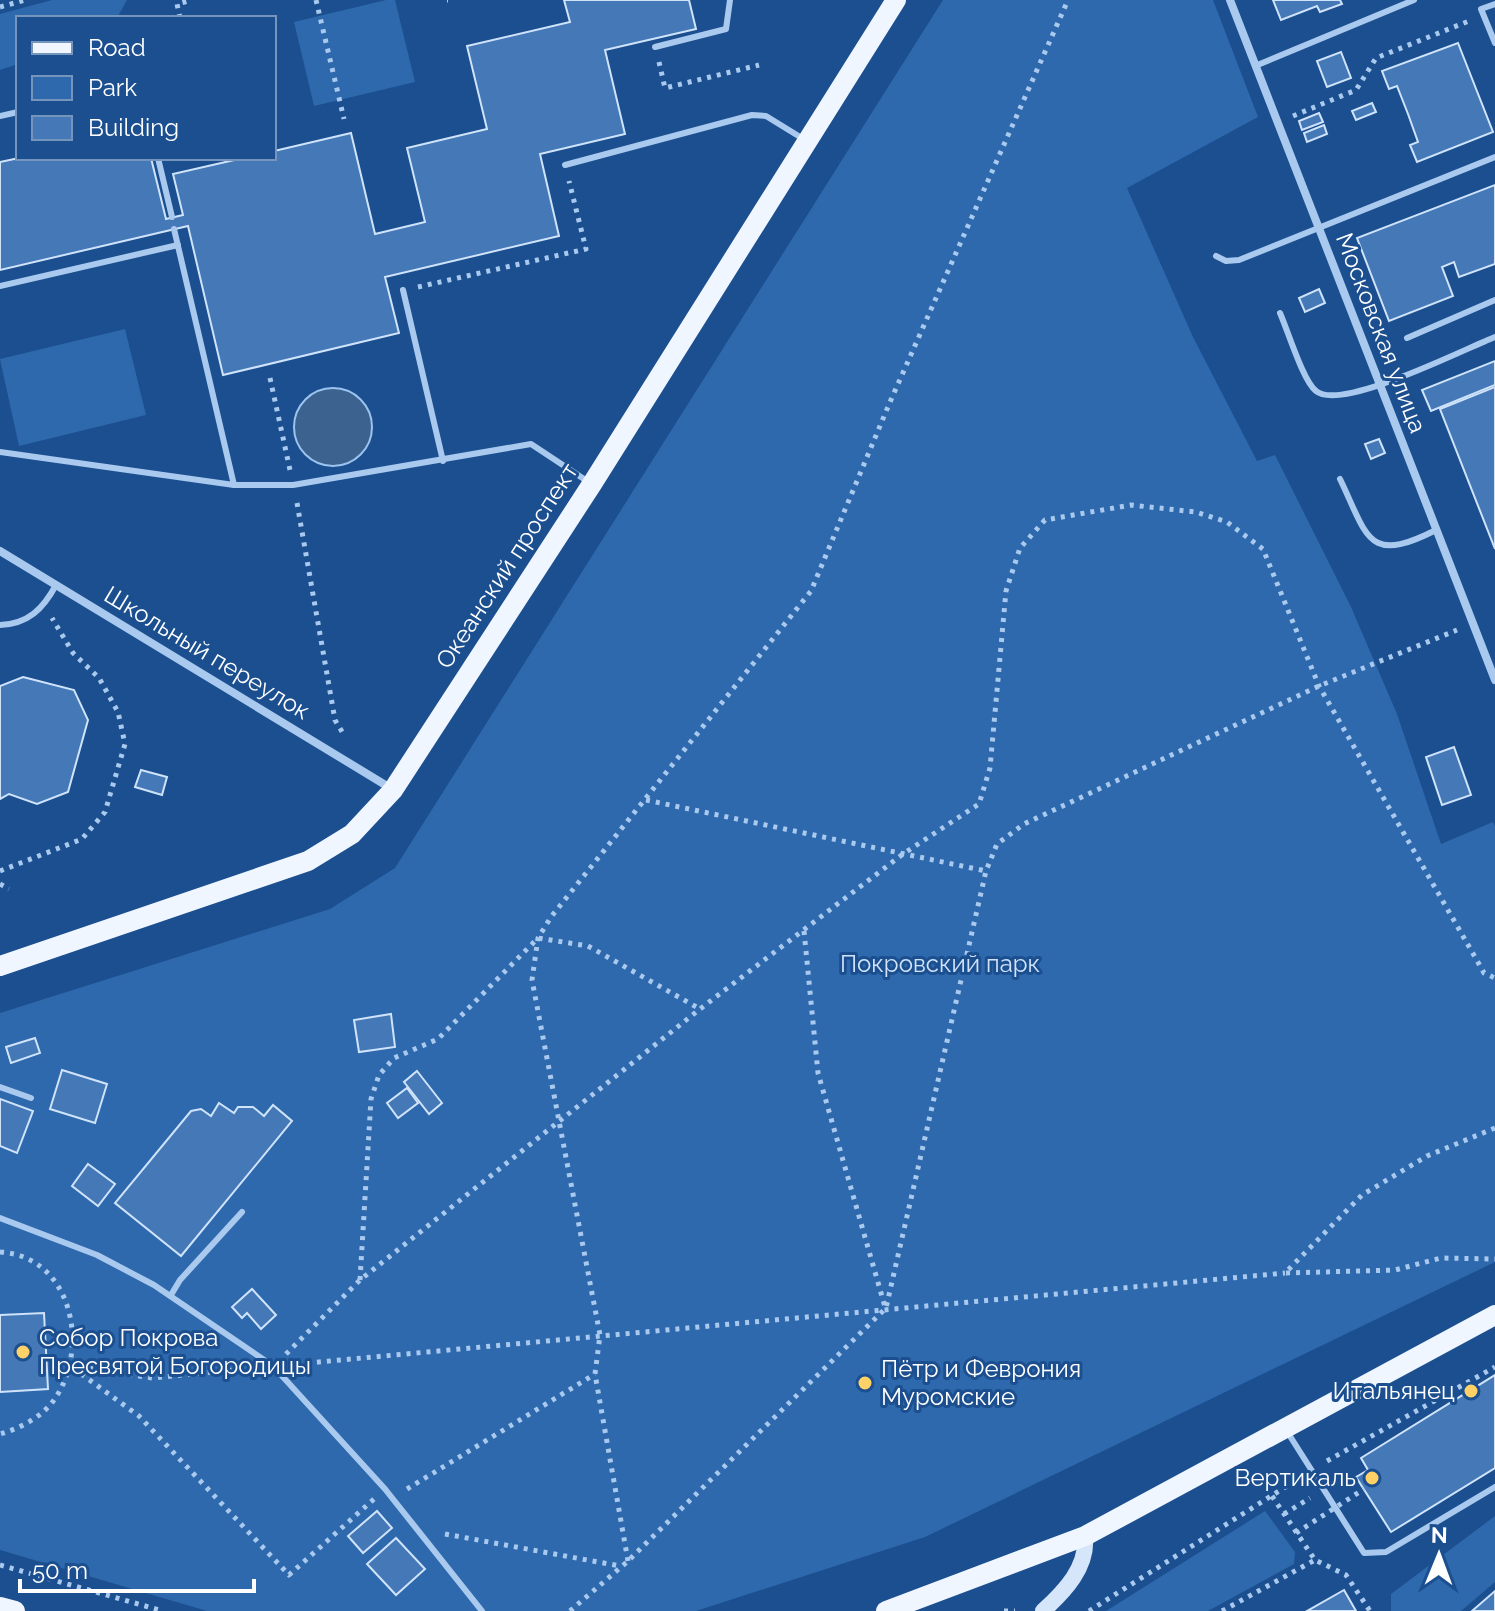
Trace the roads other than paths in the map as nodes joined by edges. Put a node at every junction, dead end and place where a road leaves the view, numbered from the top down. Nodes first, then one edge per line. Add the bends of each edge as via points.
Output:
1 (730, 0) edge
2 (896, 0) edge
3 (1230, 0) edge
4 (1414, 0) edge
5 (1495, 4) edge
6 (1495, 43) edge
7 (655, 47) dead end
8 (1255, 66) junction
9 (809, 142) junction
10 (1495, 157) edge
11 (158, 160) edge
12 (565, 165) road end
13 (172, 217) dead end
14 (1318, 228) junction
15 (174, 229) dead end
16 (178, 245) junction
17 (1216, 256) dead end
18 (0, 286) edge
19 (403, 290) road end
20 (1495, 300) edge
21 (1280, 313) dead end
22 (1495, 337) edge
23 (1407, 338) dead end
24 (1380, 384) junction
25 (0, 452) edge
26 (443, 461) junction
27 (1340, 479) dead end
28 (592, 484) junction
29 (234, 485) junction
30 (1436, 530) junction
31 (0, 551) edge
32 (56, 585) junction
33 (0, 625) edge
34 (1495, 680) edge
35 (393, 790) junction
36 (0, 966) edge
37 (0, 1087) edge
38 (31, 1098) dead end
39 (242, 1212) dead end
40 (0, 1218) edge
41 (171, 1295) junction
42 (1495, 1315) edge
43 (1286, 1430) junction
44 (1495, 1487) edge
45 (1085, 1536) junction
46 (0, 1607) edge
47 (15, 1611) edge
48 (482, 1611) edge
49 (886, 1611) edge
50 (1043, 1611) edge

1 - 7 lane via 726,29
2 - 9 main road, Океанский проспект
3 - 8 street, Московская улица
4 - 8 lane
5 - 6 lane via 1481,9
8 - 14 street, Московская улица
9 - 12 lane via 766,116 752,115
9 - 28 main road, Океанский проспект
10 - 14 lane
11 - 13 lane
14 - 17 lane via 1239,260
14 - 24 street, Московская улица
15 - 16 lane
16 - 18 lane
16 - 29 lane
19 - 26 lane
20 - 23 lane
21 - 24 lane via 1319,394 1349,395
22 - 24 lane
24 - 30 street, Московская улица
25 - 29 lane
26 - 28 lane via 531,444
26 - 29 lane via 293,485
27 - 30 lane via 1375,543 1396,548
28 - 35 main road, Океанский проспект
30 - 34 street, Московская улица
31 - 32 street, Школьный переулок
32 - 33 lane via 45,606 19,624
32 - 35 street, Школьный переулок
35 - 36 main road, Океанский проспект via 352,834 308,861
37 - 38 lane
39 - 41 lane
40 - 41 lane via 97,1255
41 - 48 lane via 273,1366 385,1489
42 - 43 main road
43 - 44 lane via 1364,1553 1386,1552
43 - 45 main road
45 - 49 main road
45 - 50 main road via 1077,1573
46 - 47 main road

